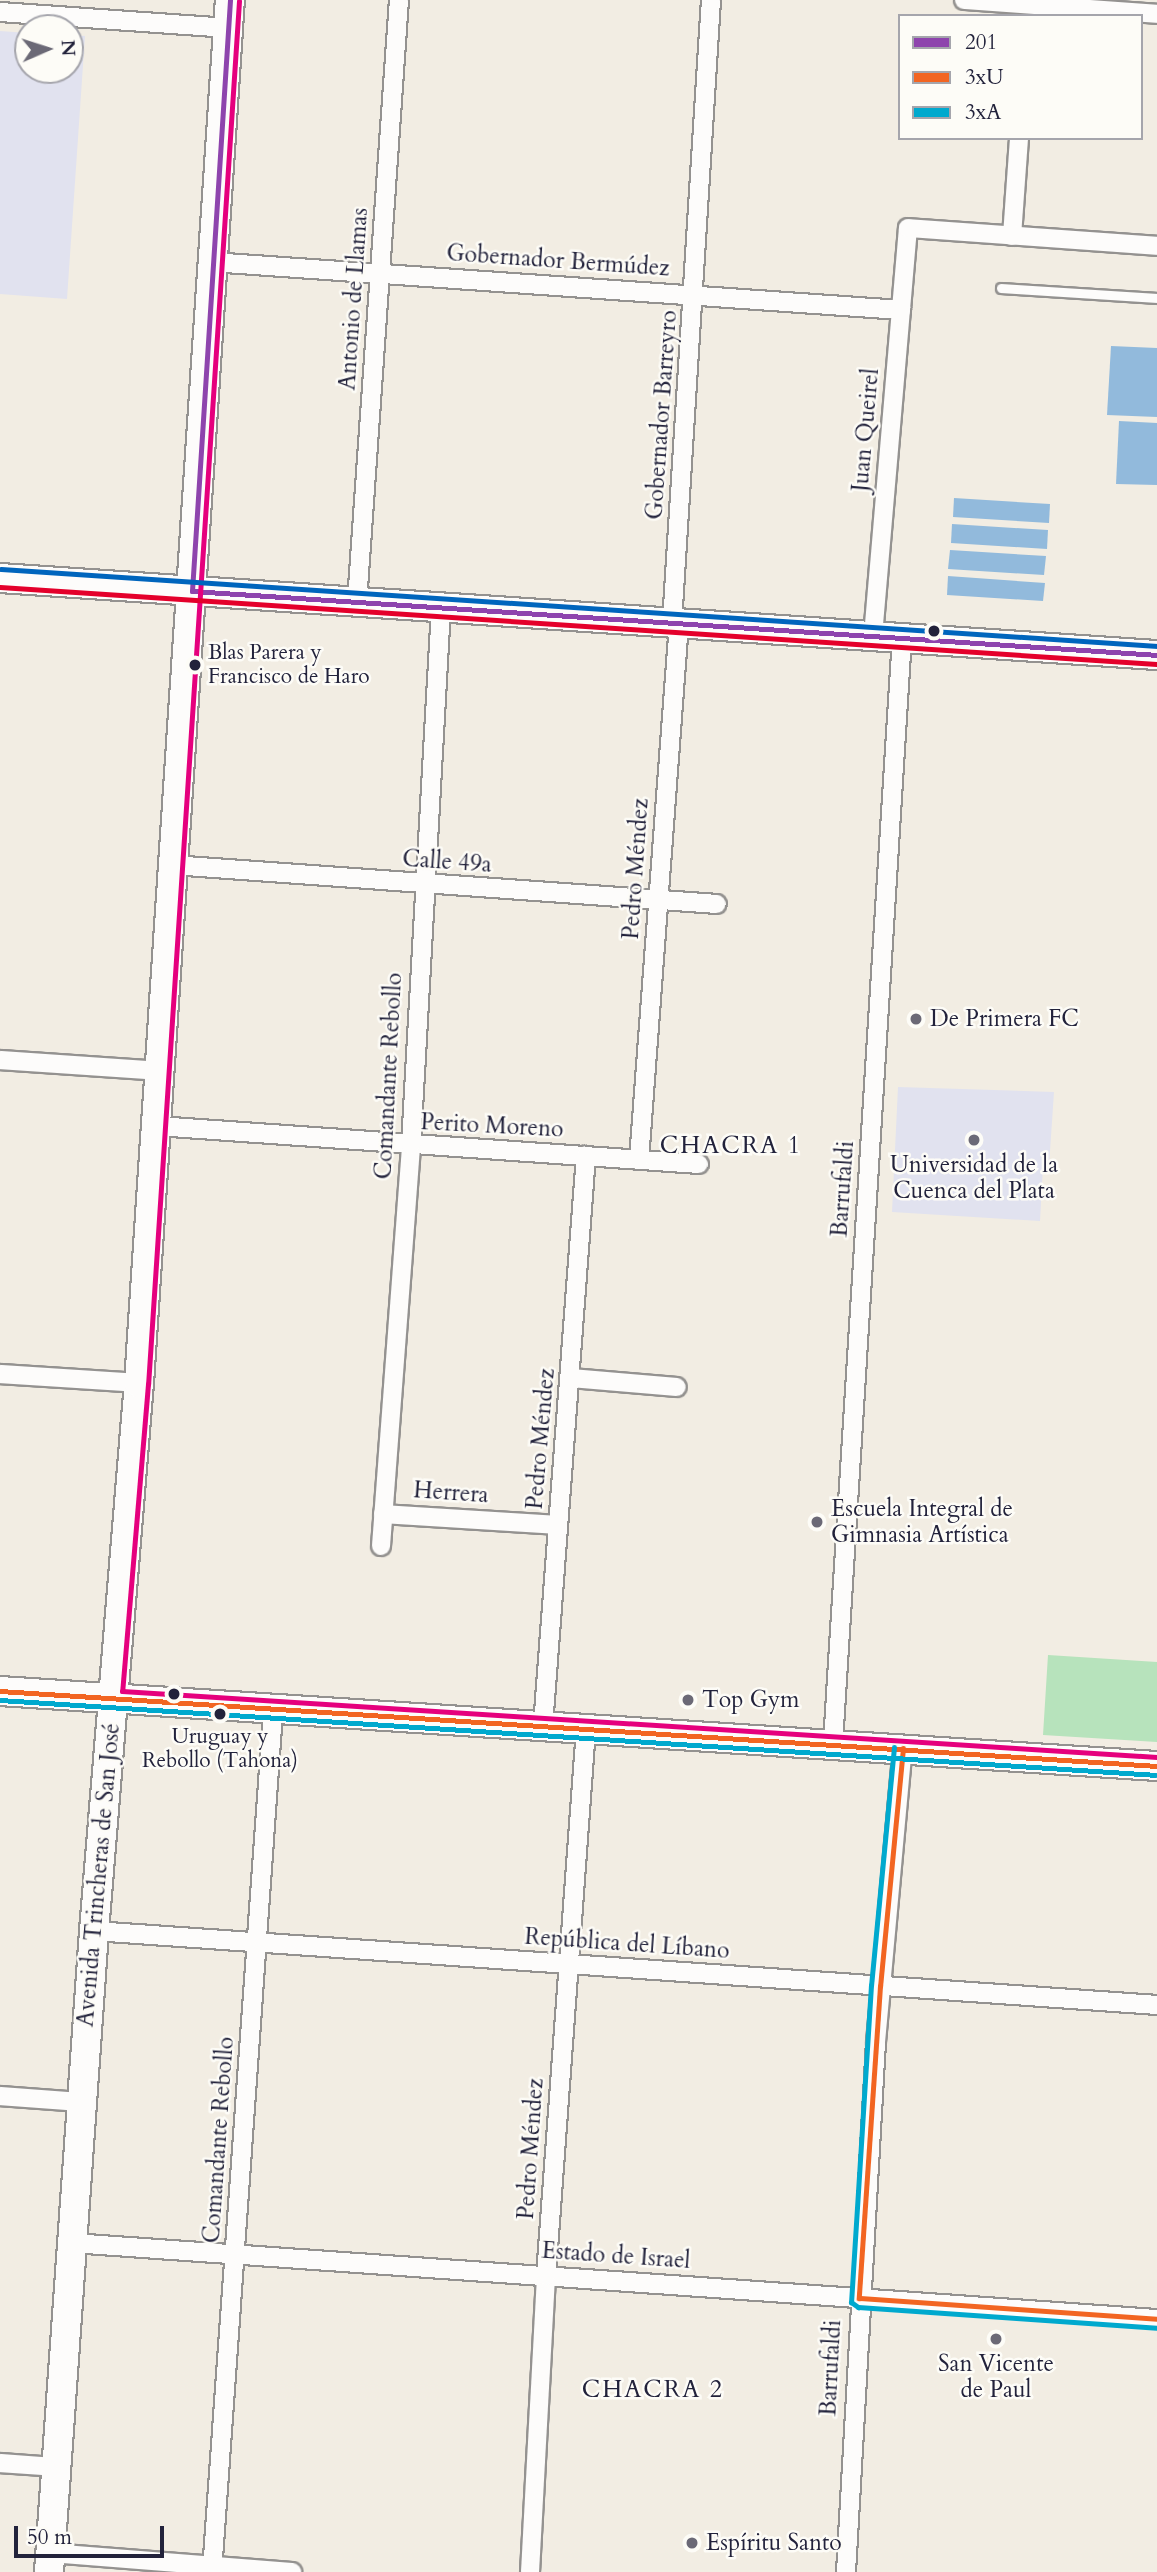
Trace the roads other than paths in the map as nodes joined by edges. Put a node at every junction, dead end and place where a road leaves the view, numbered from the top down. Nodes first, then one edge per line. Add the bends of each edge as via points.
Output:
1 (399, 0) edge
2 (711, 0) edge
3 (964, 0) edge
4 (1028, 7) edge
5 (0, 12) edge
6 (229, 14) edge
7 (1157, 14) edge
8 (1019, 140) edge
9 (1012, 236) junction
10 (1157, 246) edge
11 (211, 262) junction
12 (380, 273) junction
13 (1001, 288) dead end
14 (694, 296) junction
15 (1157, 298) edge
16 (901, 310) junction
17 (0, 578) edge
18 (192, 591) junction
19 (357, 602) junction
20 (441, 608) junction
21 (676, 623) junction
22 (873, 636) junction
23 (902, 638) junction
24 (1157, 655) edge
25 (172, 865) junction
26 (424, 885) junction
27 (658, 901) junction
28 (718, 904) dead end
29 (0, 1060) edge
30 (160, 1071) junction
31 (157, 1126) junction
32 (411, 1145) junction
33 (586, 1156) junction
34 (639, 1160) junction
35 (699, 1164) dead end
36 (0, 1374) edge
37 (570, 1378) junction
38 (139, 1383) junction
39 (677, 1387) dead end
40 (383, 1514) junction
41 (558, 1525) junction
42 (382, 1546) dead end
43 (0, 1691) edge
44 (113, 1699) junction
45 (273, 1712) junction
46 (543, 1726) junction
47 (586, 1729) junction
48 (834, 1743) junction
49 (904, 1748) junction
50 (1157, 1766) edge
51 (94, 1931) junction
52 (259, 1942) junction
53 (569, 1964) junction
54 (880, 1986) junction
55 (1157, 2005) edge
56 (0, 2096) edge
57 (82, 2102) junction
58 (72, 2244) junction
59 (235, 2255) junction
60 (546, 2276) junction
61 (859, 2298) junction
62 (1157, 2319) edge
63 (0, 2463) edge
64 (57, 2467) junction
65 (50, 2562) edge
66 (213, 2568) edge
67 (292, 2572) edge
68 (530, 2572) edge
69 (846, 2572) edge

1 - 12 street, Antonio de Llamas
2 - 14 street, Gobernador Barreyro
3 - 4 street
4 - 7 street
5 - 6 street
6 - 11 main road, Avenida Trincheras de San José
8 - 9 street
9 - 10 street
9 - 16 street, Juan Queirel via 908,228
11 - 12 street, Gobernador Bermúdez
11 - 18 main road, Avenida Trincheras de San José
12 - 14 street, Gobernador Bermúdez
12 - 19 street, Antonio de Llamas
13 - 15 lane
14 - 16 street, Gobernador Bermúdez
14 - 21 street, Gobernador Barreyro
16 - 22 street, Juan Queirel
17 - 18 main road
18 - 19 main road
18 - 25 main road, Avenida Trincheras de San José
19 - 20 main road
20 - 21 main road
20 - 26 street, Comandante Rebollo
21 - 22 main road
21 - 27 street, Pedro Méndez
22 - 23 main road
23 - 24 main road
23 - 48 street, Barrufaldi
25 - 26 street, Calle 49a
25 - 30 main road, Avenida Trincheras de San José
26 - 27 street, Calle 49a
26 - 32 street, Comandante Rebollo
27 - 28 street, Calle 49a
27 - 34 street, Pedro Méndez
29 - 30 street
30 - 31 main road, Avenida Trincheras de San José
31 - 32 street, Perito Moreno
31 - 38 main road, Avenida Trincheras de San José
32 - 33 street, Perito Moreno
32 - 40 street, Comandante Rebollo
33 - 34 street, Perito Moreno
33 - 37 street, Pedro Méndez
34 - 35 street, Perito Moreno
36 - 38 street
37 - 39 street
37 - 41 street, Pedro Méndez
38 - 44 main road, Avenida Trincheras de San José
40 - 41 street, Herrera
40 - 42 street, Comandante Rebollo
41 - 46 street, Pedro Méndez
43 - 44 main road
44 - 45 main road
44 - 51 main road, Avenida Trincheras de San José
45 - 46 main road
45 - 52 street, Comandante Rebollo
46 - 47 main road
47 - 48 main road
47 - 53 street, Pedro Méndez
48 - 49 main road
49 - 50 main road
49 - 54 street, Barrufaldi
51 - 52 street, República del Líbano
51 - 57 main road, Avenida Trincheras de San José
52 - 53 street, República del Líbano
52 - 59 street, Comandante Rebollo
53 - 54 street, República del Líbano
53 - 60 street, Pedro Méndez
54 - 55 street, República del Líbano
54 - 61 street, Barrufaldi
56 - 57 street
57 - 58 main road, Avenida Trincheras de San José
58 - 59 street, Estado de Israel
58 - 64 main road, Avenida Trincheras de San José
59 - 60 street, Estado de Israel
59 - 66 street, Comandante Rebollo
60 - 61 street, Estado de Israel
60 - 68 street, Pedro Méndez
61 - 62 street, Estado de Israel
61 - 69 street, Barrufaldi
63 - 64 street
64 - 65 main road, Avenida Trincheras de San José
65 - 66 street
66 - 67 street

